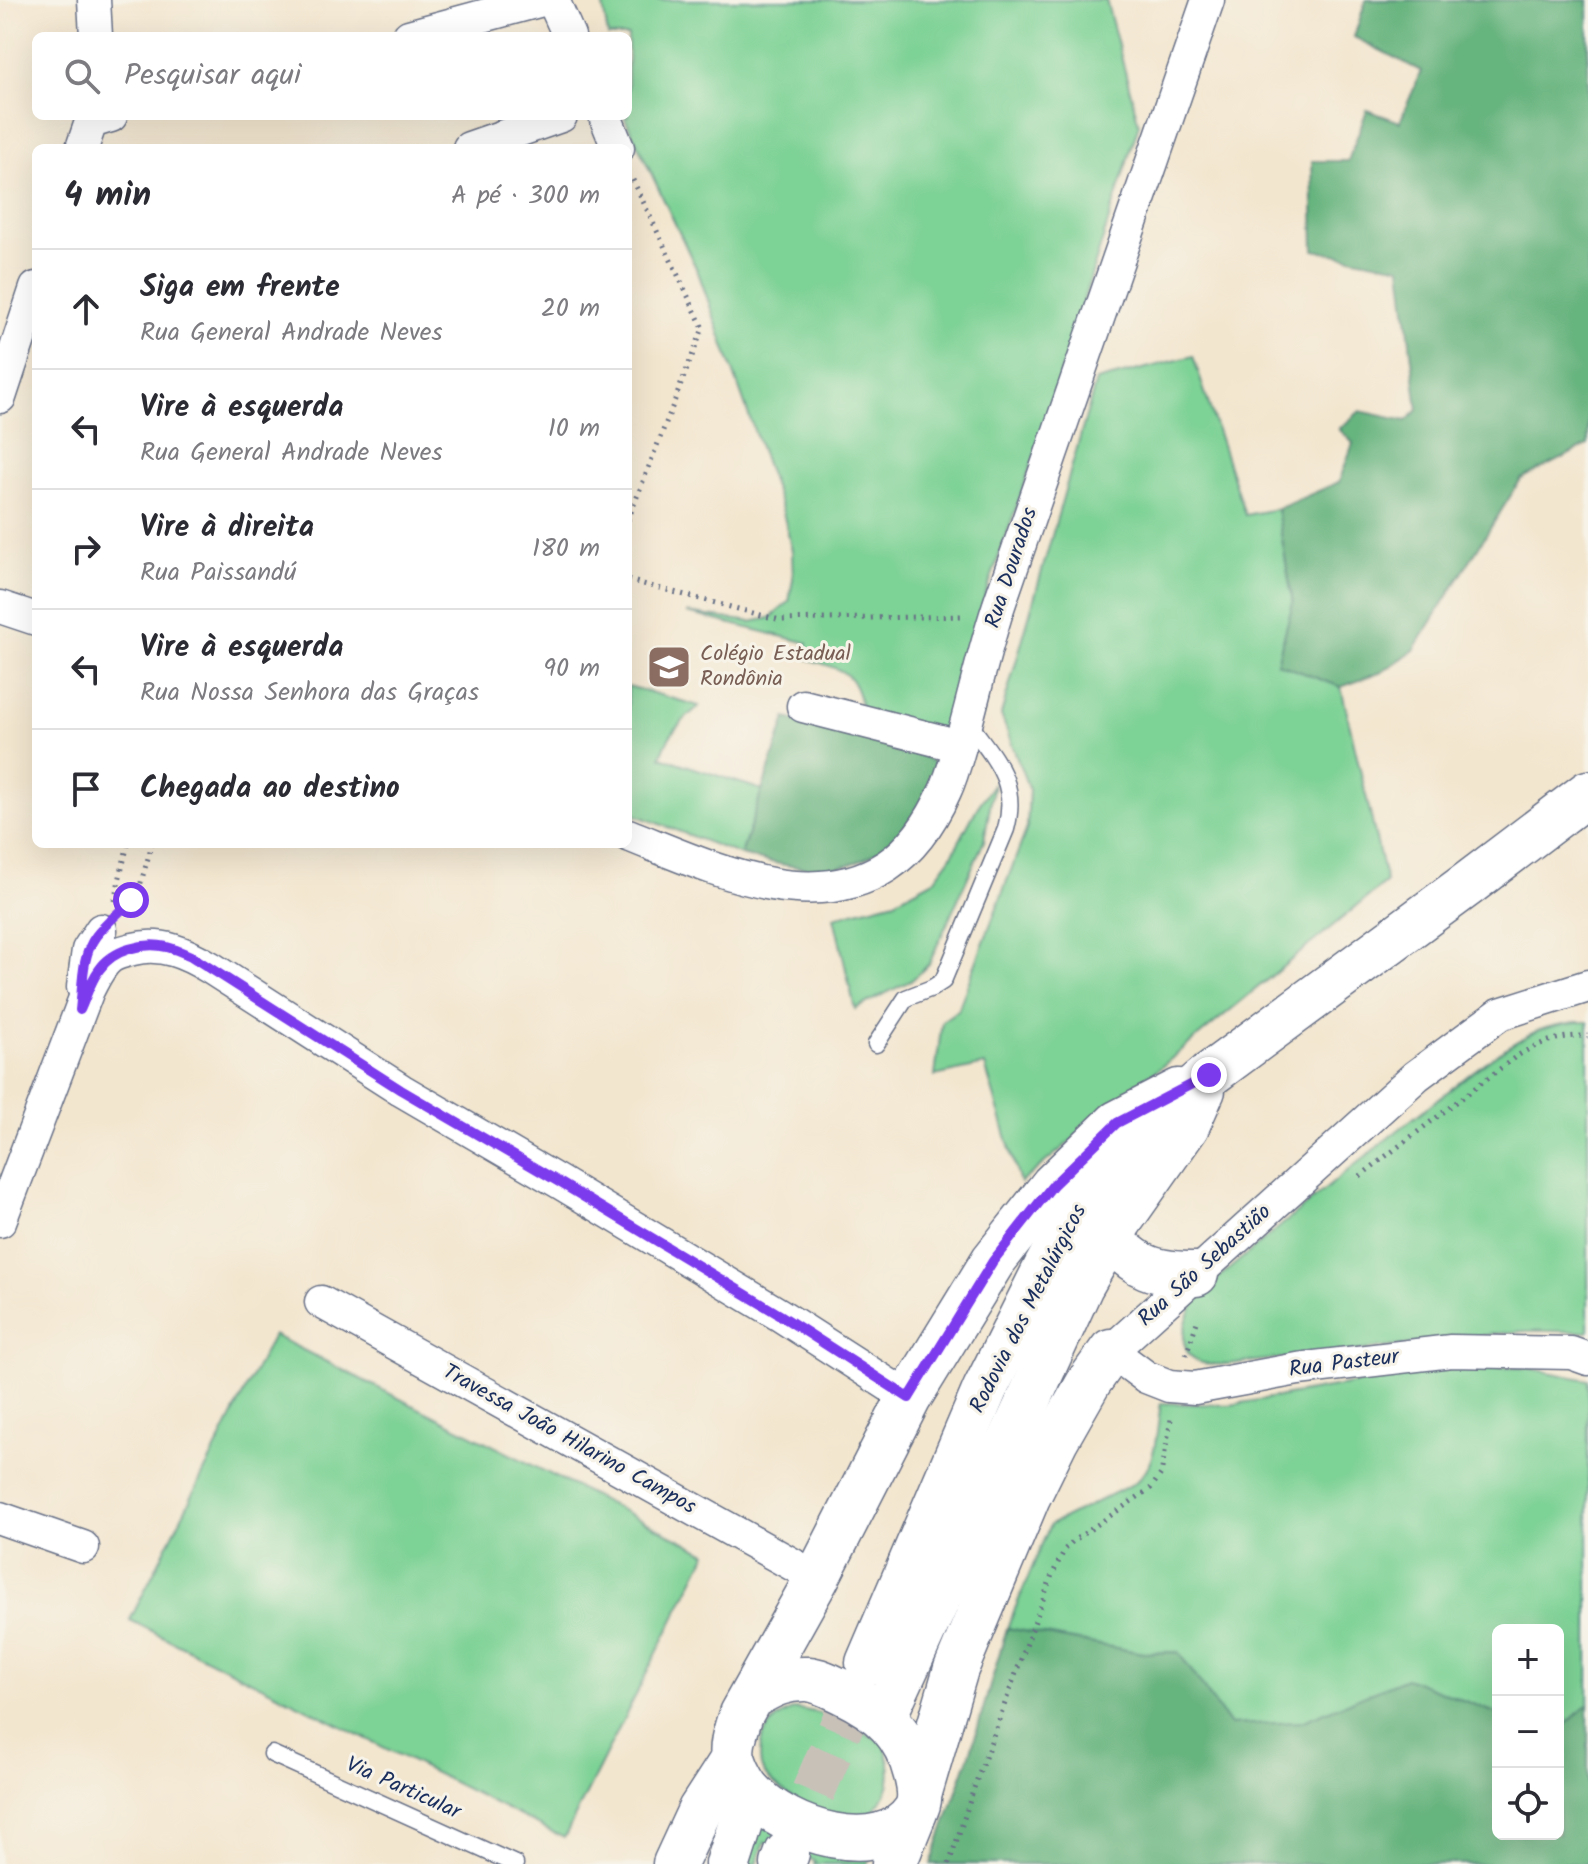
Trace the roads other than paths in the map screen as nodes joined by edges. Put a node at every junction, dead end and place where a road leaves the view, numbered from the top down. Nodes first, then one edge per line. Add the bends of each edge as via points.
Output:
1 (94, 0) edge
2 (542, 0) edge
3 (553, 0) edge
4 (1208, 0) edge
5 (96, 32) edge
6 (424, 32) edge
7 (567, 32) edge
8 (550, 120) edge
9 (607, 120) edge
10 (480, 144) edge
11 (616, 144) edge
12 (32, 300) edge
13 (0, 397) edge
14 (0, 607) edge
15 (32, 618) edge
16 (803, 706) dead end
17 (964, 733) junction
18 (1588, 793) edge
19 (632, 836) edge
20 (107, 920) road end
21 (1588, 986) edge
22 (80, 1010) junction
23 (876, 1044) dead end
24 (1209, 1075) junction
25 (0, 1221) edge
26 (1109, 1237) junction
27 (1196, 1274) junction
28 (321, 1302) dead end
29 (1111, 1351) junction
30 (1588, 1359) edge
31 (909, 1398) junction
32 (0, 1518) edge
33 (83, 1547) dead end
34 (817, 1578) junction
35 (868, 1663) tunnel mouth
36 (956, 1669) junction
37 (751, 1697) junction
38 (889, 1722) junction
39 (272, 1754) dead end
40 (742, 1776) junction
41 (917, 1802) junction
42 (515, 1864) edge
43 (675, 1864) edge
44 (728, 1864) edge
45 (894, 1864) edge

1 - 5 street
2 - 6 street
3 - 7 street
4 - 17 street, Rua Dourados via 995,616
8 - 10 street
9 - 11 street
12 - 13 street
14 - 15 street
16 - 17 street
17 - 19 street, Rua Dourados via 945,791 922,832 888,865 847,884 797,887 755,880
17 - 23 lane via 1006,779 1006,829 943,981 906,998
18 - 24 main road, Rodovia dos Metalúrgicos
20 - 22 street via 88,950
21 - 27 street, Rua São Sebastião via 1500,1014 1452,1049
22 - 25 street
22 - 31 street via 99,969 125,951 168,947 201,962 401,1090 780,1315
24 - 26 main road via 1187,1126
24 - 31 main road via 1117,1123 1053,1185 993,1261
24 - 35 main road, Rodovia dos Metalúrgicos via 1147,1128 1089,1190 985,1389
26 - 27 main road via 1147,1268
26 - 38 main road via 1081,1286
27 - 29 street, Rua São Sebastião
28 - 34 street, Travessa João Hilarino Campos
29 - 30 street, Rua Pasteur via 1146,1377 1195,1388 1298,1369 1451,1351 1571,1353
29 - 36 main road, Rua São Sebastião via 1028,1497
31 - 34 main road
32 - 33 street
34 - 37 main road
36 - 38 main road, Rua São Sebastião
36 - 41 main road, Rua São Sebastião
37 - 38 main road via 773,1683 812,1679 857,1699
37 - 40 main road via 735,1731
38 - 41 main road via 915,1770
39 - 42 lane, Via Particular
40 - 41 main road via 788,1821 823,1834 873,1837 895,1830
40 - 43 main road via 700,1810
40 - 44 main road
41 - 45 main road, Rua São Sebastião

